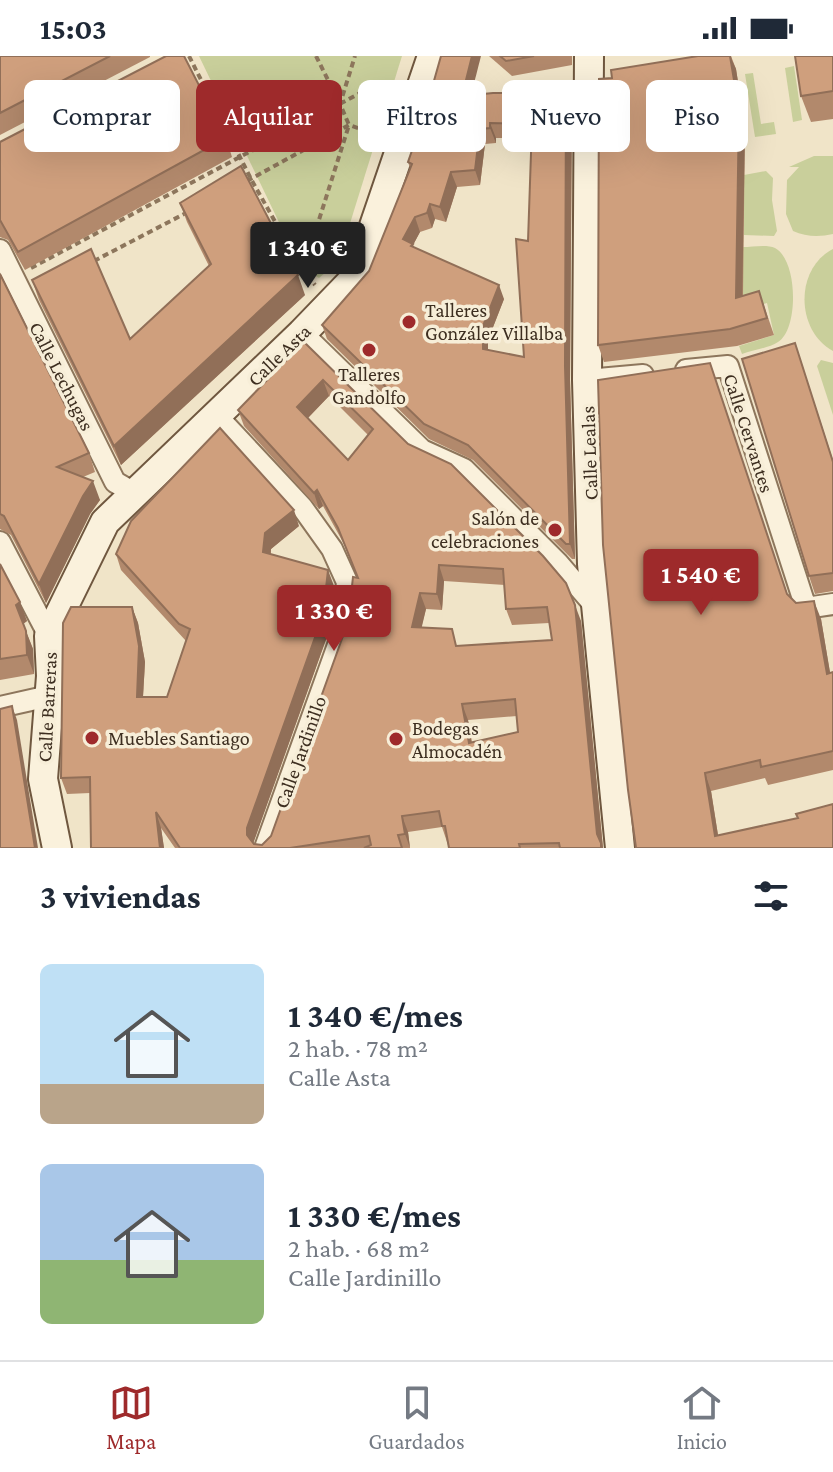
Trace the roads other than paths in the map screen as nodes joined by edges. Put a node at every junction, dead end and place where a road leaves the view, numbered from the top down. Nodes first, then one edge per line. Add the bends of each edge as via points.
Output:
1 (432, 56) edge
2 (594, 68) edge
3 (0, 250) edge
4 (302, 333) junction
5 (587, 380) junction
6 (217, 416) junction
7 (134, 493) junction
8 (0, 542) edge
9 (833, 604) edge
10 (595, 606) junction
11 (49, 636) junction
12 (49, 696) junction
13 (0, 707) edge
14 (57, 848) edge
15 (265, 848) edge
16 (620, 848) edge

1 - 4 street, Calle Asta via 357,276
2 - 5 street, Calle Lealas
3 - 7 street, Calle Lechugas via 115,482
4 - 6 street, Calle Asta
4 - 10 street via 422,450 464,469
5 - 9 street, Calle Cervantes via 728,366 806,608
5 - 10 street, Calle Lealas
6 - 7 street, Calle Asta
6 - 15 street, Calle Jardinillo via 302,507 332,549 347,582 342,634
7 - 11 street, Calle Barreras via 105,522
8 - 11 street
10 - 16 street, Calle Lealas
11 - 12 street, Calle Barreras
12 - 13 street
12 - 14 street, Calle Barreras via 43,779

